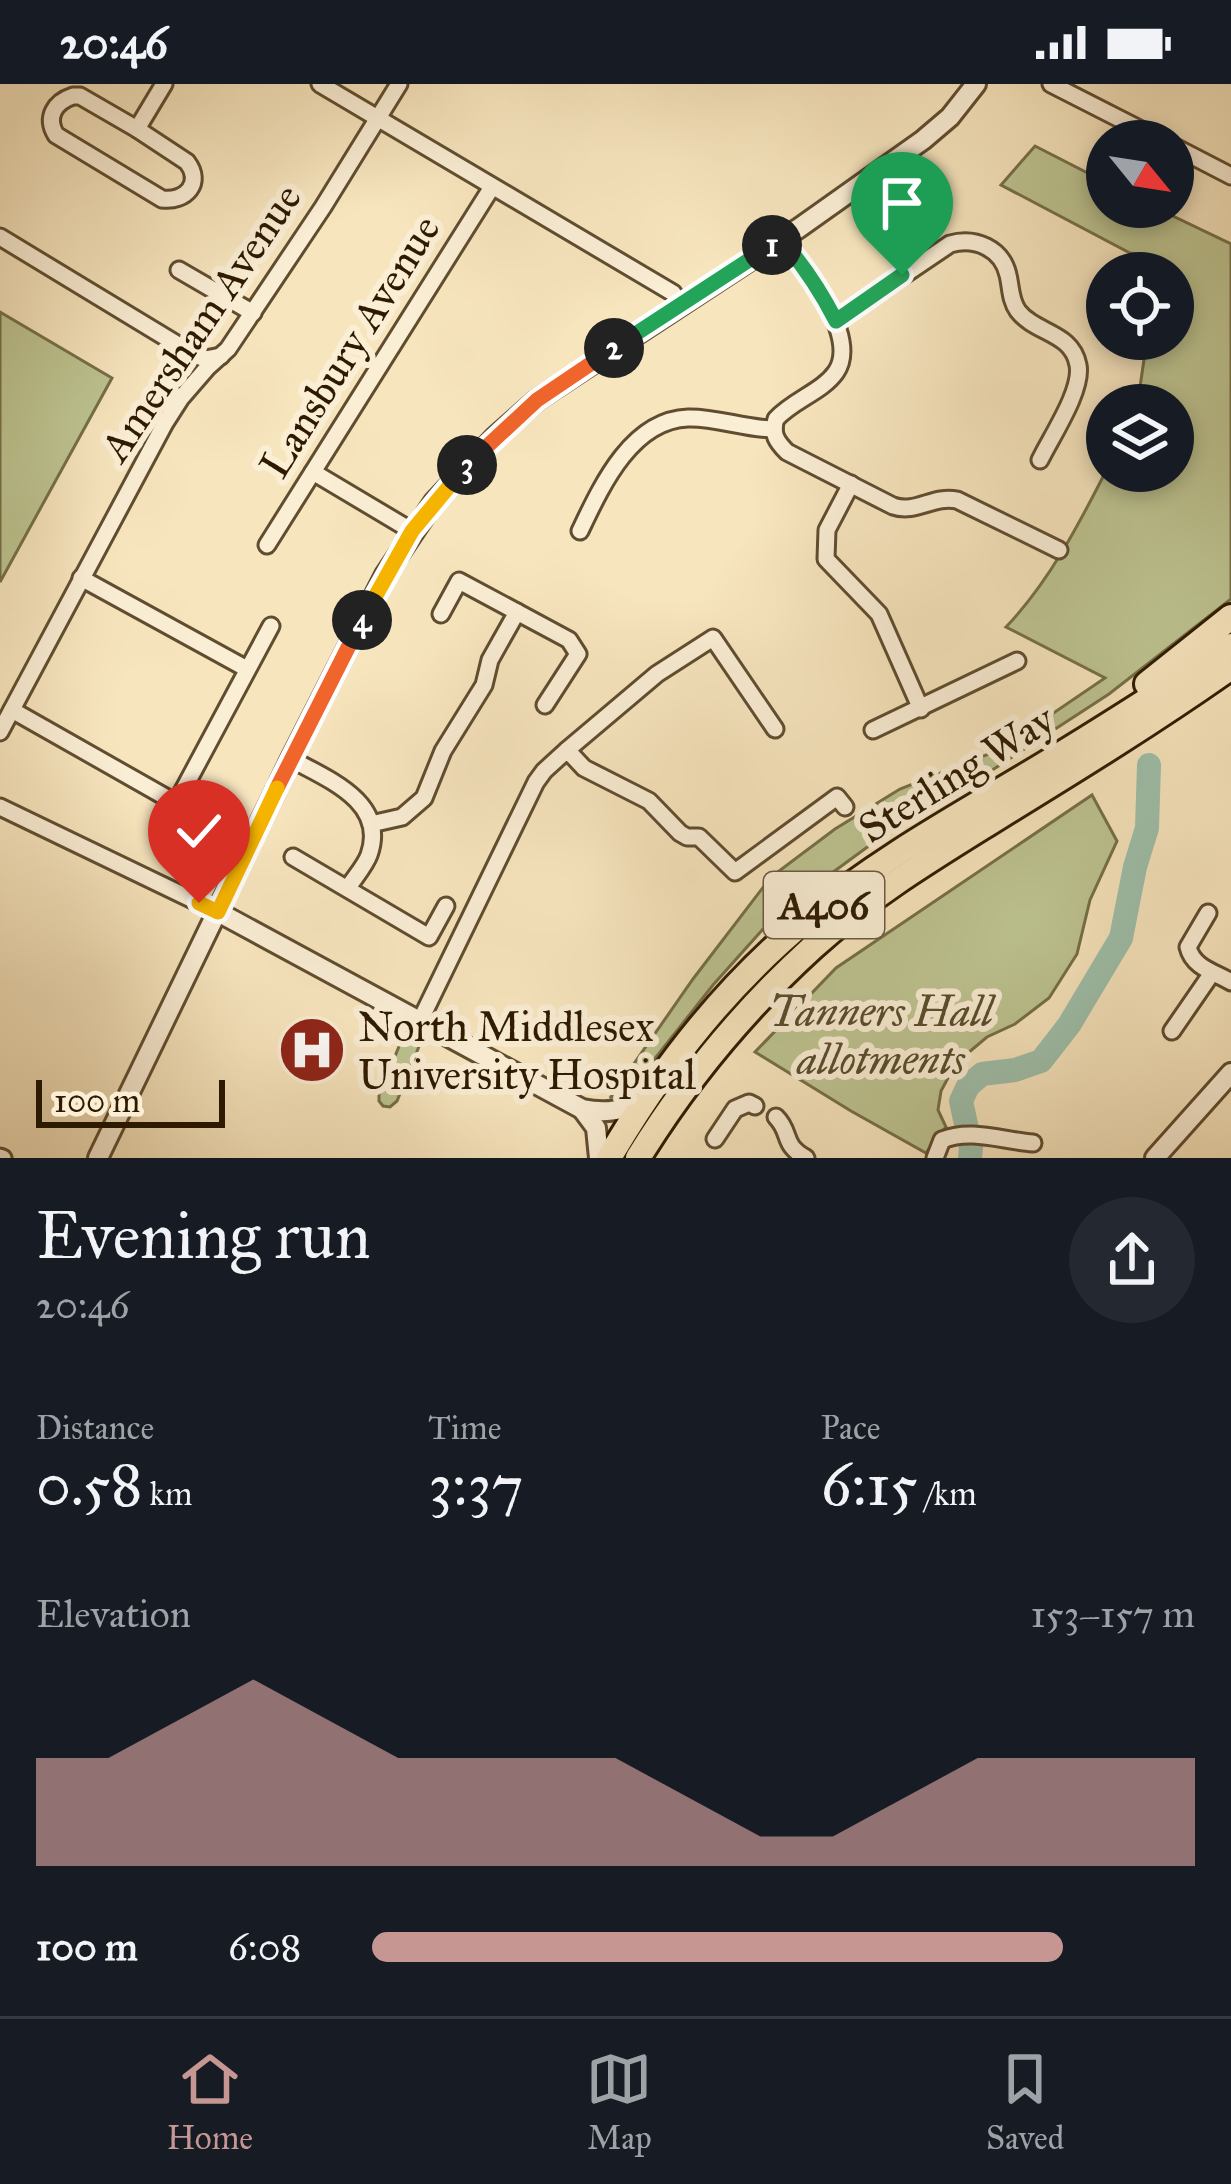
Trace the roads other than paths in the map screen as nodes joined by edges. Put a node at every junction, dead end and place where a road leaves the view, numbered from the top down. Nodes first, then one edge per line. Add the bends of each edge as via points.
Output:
1 (164, 84) edge
2 (320, 84) edge
3 (399, 84) edge
4 (976, 84) edge
5 (1051, 84) edge
6 (68, 91) edge
7 (379, 118) junction
8 (1122, 120) edge
9 (137, 129) junction
10 (1194, 157) edge
11 (1231, 176) edge
12 (492, 187) junction
13 (0, 237) edge
14 (781, 240) junction
15 (179, 271) dead end
16 (681, 306) junction
17 (253, 313) junction
18 (836, 321) junction
19 (193, 354) junction
20 (222, 356) junction
21 (193, 386) junction
22 (774, 429) junction
23 (1040, 460) dead end
24 (313, 472) junction
25 (851, 484) junction
26 (412, 531) junction
27 (580, 531) dead end
28 (267, 544) dead end
29 (1059, 550) dead end
30 (81, 578) junction
31 (517, 612) junction
32 (442, 614) dead end
33 (1231, 617) edge
34 (271, 626) dead end
35 (1231, 646) edge
36 (1017, 661) dead end
37 (1231, 667) edge
38 (247, 669) junction
39 (1231, 687) edge
40 (544, 705) dead end
41 (921, 709) junction
42 (12, 710) junction
43 (776, 729) dead end
44 (873, 730) dead end
45 (0, 732) edge
46 (567, 751) junction
47 (291, 759) junction
48 (1046, 764) junction
49 (153, 788) junction
50 (176, 802) junction
51 (1019, 805) junction
52 (845, 807) dead end
53 (0, 808) edge
54 (170, 821) junction
55 (371, 824) junction
56 (293, 857) dead end
57 (190, 867) dead end
58 (348, 888) junction
59 (446, 906) dead end
60 (218, 912) junction
61 (1208, 913) dead end
62 (1212, 973) junction
63 (1231, 982) edge
64 (420, 1022) junction
65 (1172, 1031) dead end
66 (1231, 1072) edge
67 (646, 1098) junction
68 (755, 1106) dead end
69 (582, 1108) junction
70 (776, 1117) dead end
71 (715, 1139) dead end
72 (1033, 1143) dead end
73 (98, 1158) edge
74 (598, 1158) edge
75 (609, 1158) edge
76 (638, 1158) edge
77 (806, 1158) edge
78 (935, 1158) edge
79 (1155, 1158) edge

1 - 9 street
2 - 7 street
3 - 7 street, Amersham Avenue
4 - 14 street via 938,128
5 - 8 street
6 - 9 street
6 - 9 street via 50,119 56,135 157,197 184,196 194,180 191,166
7 - 12 street
7 - 17 street, Amersham Avenue
10 - 11 street
12 - 16 street via 673,293
12 - 24 street, Lansbury Avenue
13 - 19 street
14 - 16 street
14 - 18 street
15 - 17 street
16 - 26 street via 537,400 454,478
17 - 20 street, Amersham Avenue
18 - 22 street via 838,367 780,414
18 - 23 street via 950,244 984,245 1004,264 1019,313 1067,343 1077,360 1074,392
19 - 20 street
19 - 21 street via 200,365
20 - 21 street, Amersham Avenue
21 - 30 street, Amersham Avenue
22 - 25 street via 787,452
22 - 27 street via 670,421 634,444 584,505
24 - 26 street
24 - 28 street, Lansbury Avenue
25 - 29 street via 902,508 956,500
25 - 41 street via 827,530 826,559 879,614
26 - 47 street
30 - 38 street
30 - 42 street, Amersham Avenue
31 - 32 street via 459,581
31 - 40 street via 569,640 578,654
31 - 55 street via 424,798 402,817
33 - 48 highway
34 - 38 street
35 - 48 highway, Sterling Way / A406
36 - 41 street
37 - 51 highway, Sterling Way / A406
38 - 50 street
39 - 51 highway, A406
41 - 44 street
42 - 45 street, Amersham Avenue
42 - 49 street
43 - 46 street via 713,638
46 - 52 street via 649,801 674,829 699,837 735,872 837,797
46 - 64 street via 536,782
47 - 55 street via 353,795
47 - 60 street
48 - 67 highway, Sterling Way / A406 via 808,918 724,999
49 - 50 street
49 - 54 street
50 - 54 street
51 - 76 highway, Sterling Way / A406 via 814,946 700,1068
53 - 60 street
54 - 57 street
55 - 58 street via 370,853
56 - 58 street
58 - 59 street via 429,937
60 - 64 street
60 - 73 street
61 - 62 street via 1188,947
62 - 63 street
62 - 65 street
64 - 69 street
66 - 79 street
67 - 69 street via 611,1112
67 - 75 highway, Sterling Way / A406
68 - 71 street via 734,1109
69 - 74 street via 596,1128
70 - 77 street
72 - 78 street via 966,1136 942,1140

